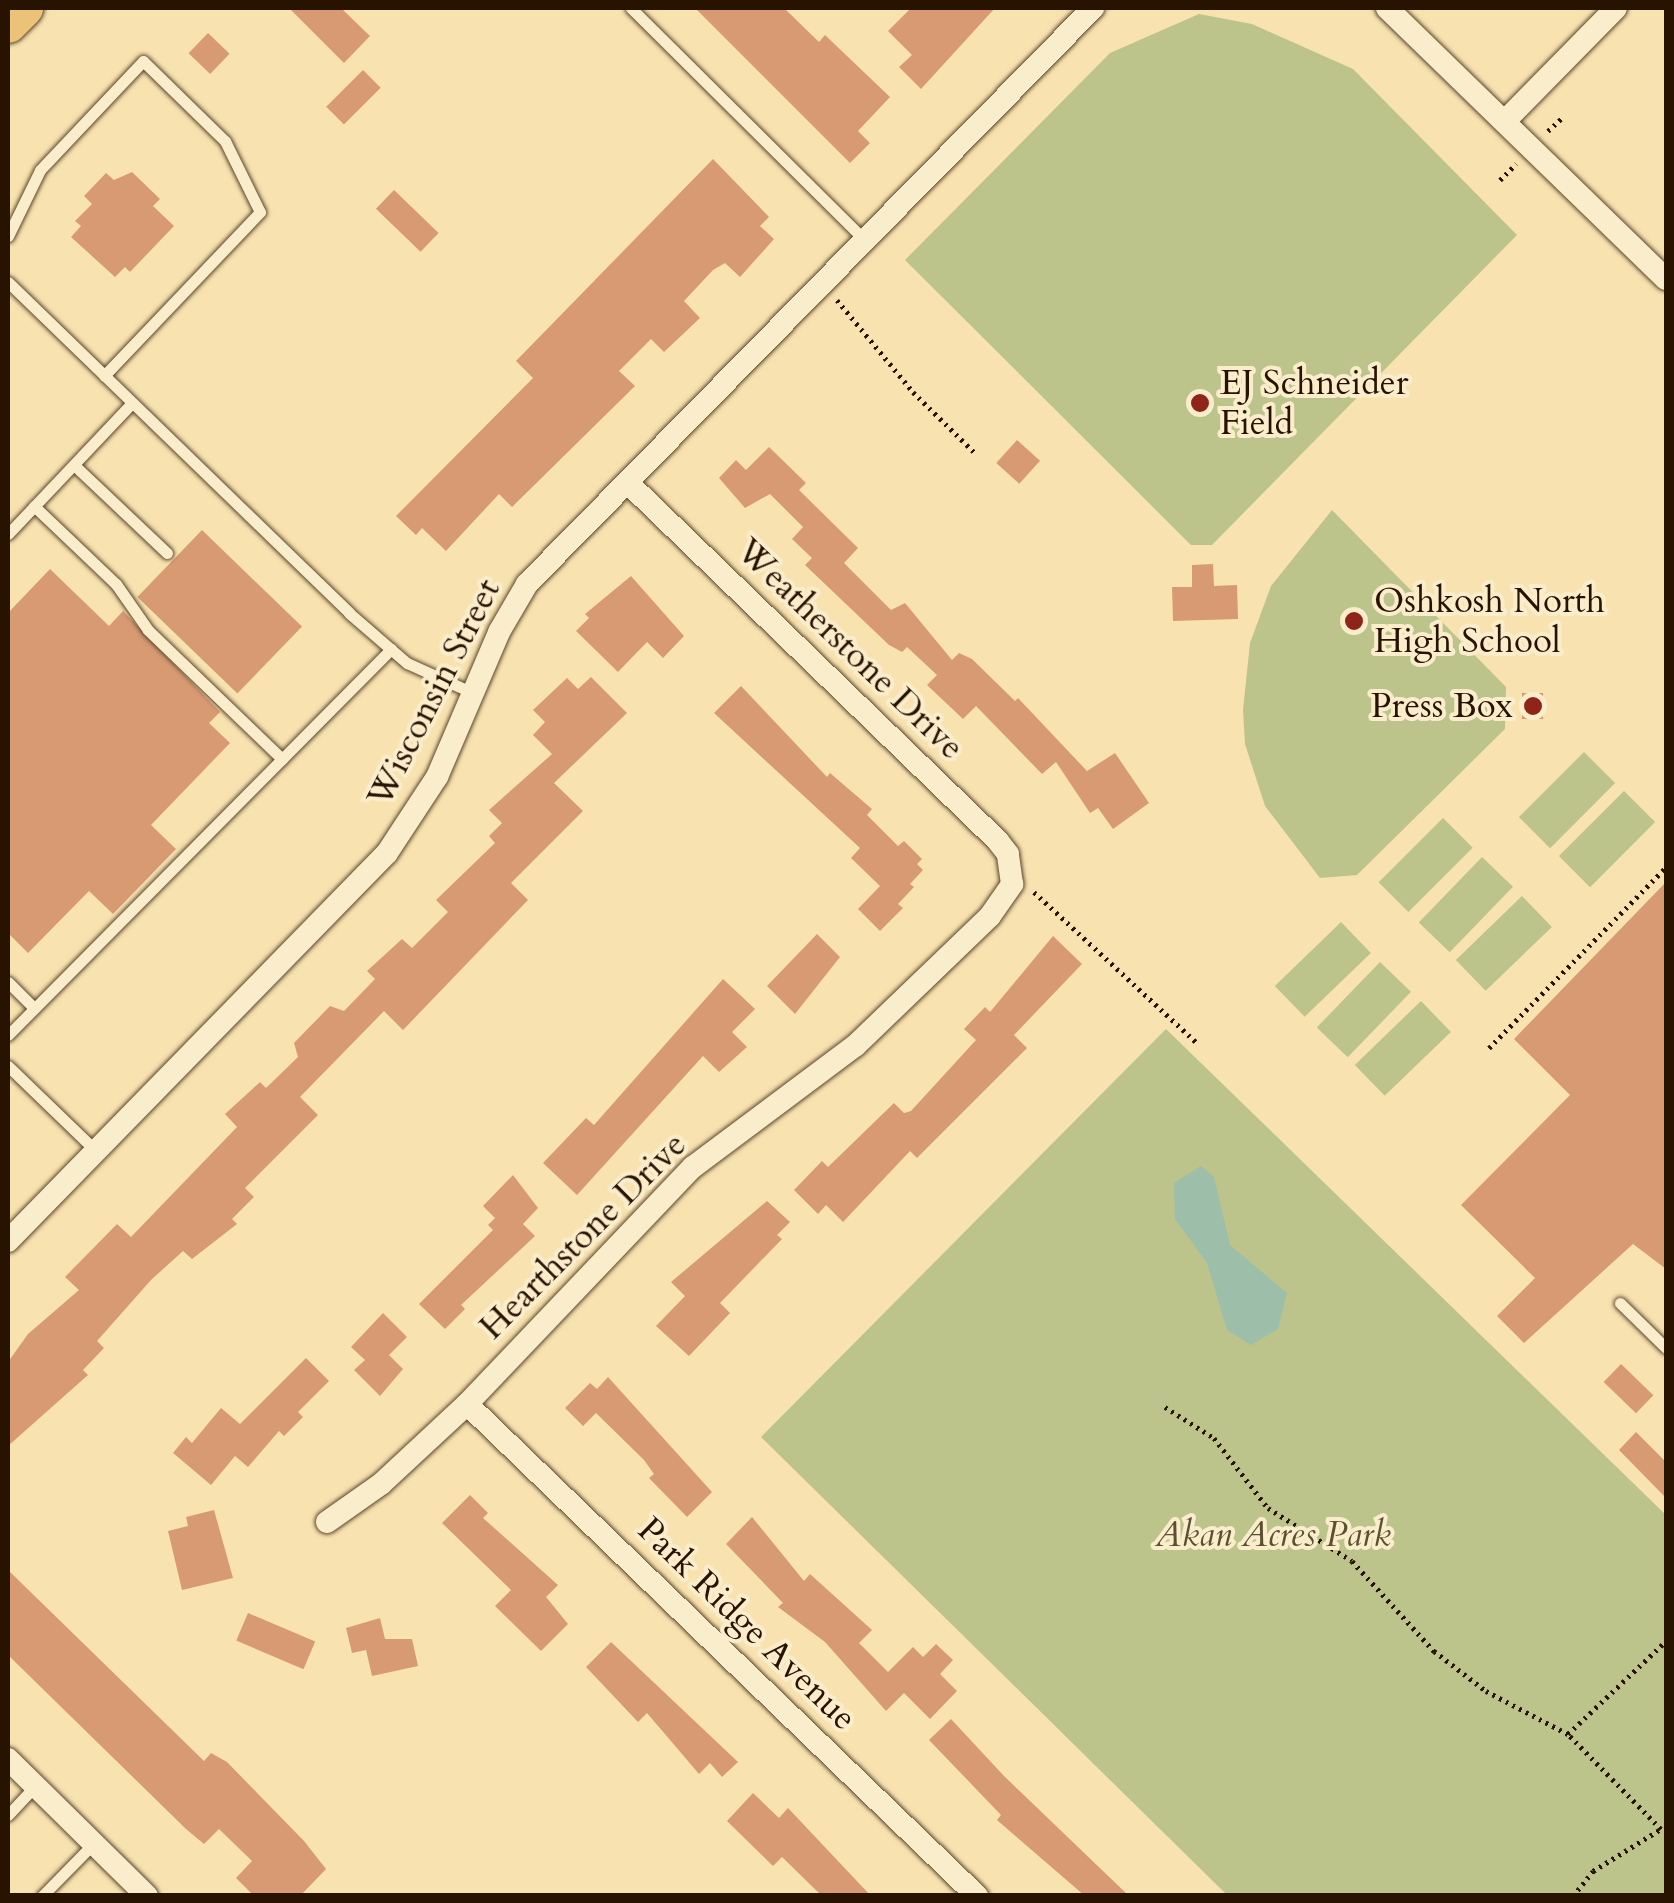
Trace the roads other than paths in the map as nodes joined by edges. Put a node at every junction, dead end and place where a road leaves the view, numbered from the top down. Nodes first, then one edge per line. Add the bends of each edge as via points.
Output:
1 (24, 8) edge
2 (631, 8) edge
3 (1093, 8) edge
4 (1388, 8) edge
5 (1616, 8) edge
6 (8, 24) edge
7 (1504, 121) junction
8 (8, 236) edge
9 (864, 240) junction
10 (1666, 279) edge
11 (8, 282) edge
12 (104, 376) junction
13 (132, 403) junction
14 (74, 465) junction
15 (627, 482) junction
16 (34, 506) junction
17 (8, 534) edge
18 (167, 554) dead end
19 (391, 649) junction
20 (473, 693) junction
21 (282, 758) junction
22 (1012, 879) joint
23 (8, 982) edge
24 (34, 1008) junction
25 (8, 1035) edge
26 (8, 1066) edge
27 (96, 1151) junction
28 (8, 1242) edge
29 (1620, 1302) dead end
30 (1666, 1348) edge
31 (468, 1404) junction
32 (327, 1522) dead end
33 (8, 1759) edge
34 (36, 1786) junction
35 (8, 1814) edge
36 (94, 1843) junction
37 (42, 1896) edge
38 (147, 1896) edge
39 (977, 1896) edge

1 - 6 main road
2 - 9 lane
3 - 9 street, Wisconsin Street
4 - 7 street
5 - 7 street
7 - 10 street
8 - 12 lane via 40,170 143,62 225,141 260,212
9 - 15 street, Wisconsin Street
11 - 12 lane
12 - 13 lane
13 - 14 lane
13 - 19 lane
14 - 16 lane
14 - 18 lane
15 - 20 street, Wisconsin Street via 527,584
15 - 22 street, Weatherstone Drive via 998,841
16 - 17 lane
16 - 21 lane via 116,584 148,630
19 - 20 lane
19 - 21 lane
20 - 27 street, Wisconsin Street via 437,777 387,853
21 - 24 lane
22 - 31 street, Hearthstone Drive via 990,916 855,1046 666,1192
23 - 24 lane
24 - 25 lane
26 - 27 lane
27 - 28 street, Wisconsin Street
29 - 30 lane
31 - 32 street, Hearthstone Drive via 382,1484
31 - 39 street, Park Ridge Avenue
33 - 34 street
34 - 35 lane
34 - 36 street
36 - 37 lane
36 - 38 street

